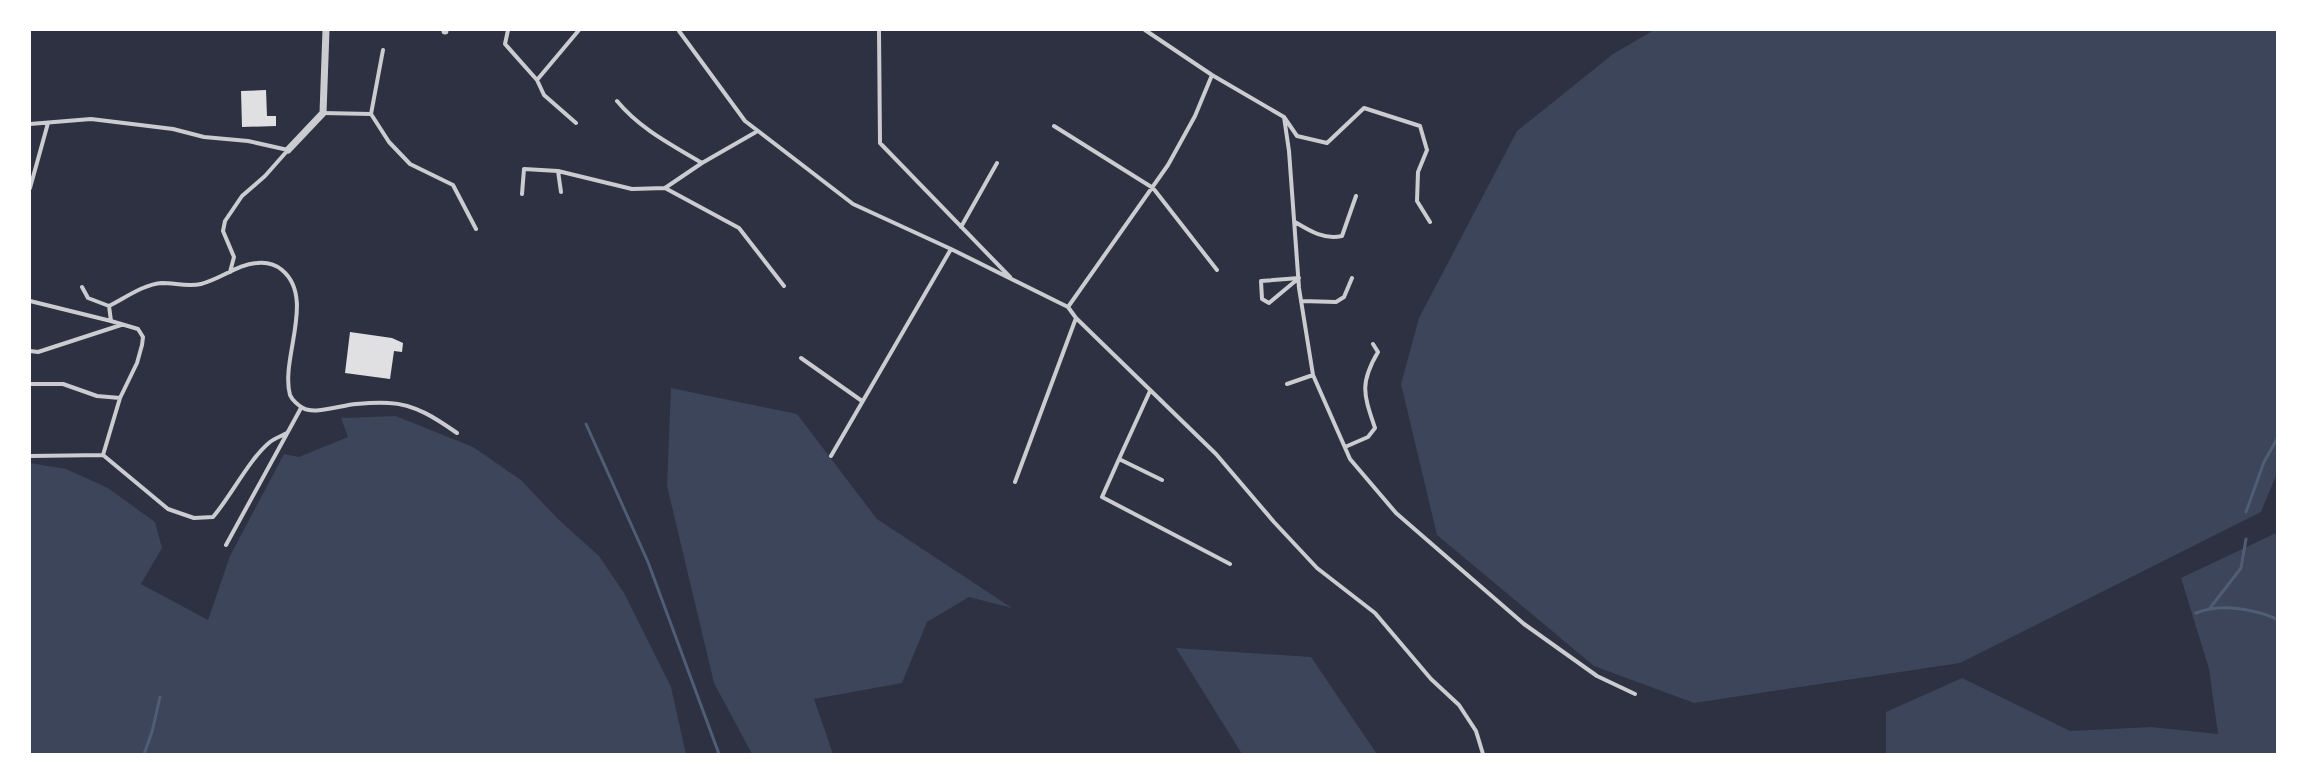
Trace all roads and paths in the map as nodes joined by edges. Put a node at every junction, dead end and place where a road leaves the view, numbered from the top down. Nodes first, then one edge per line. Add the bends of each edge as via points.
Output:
1 (326, 30) edge
2 (508, 30) edge
3 (579, 30) edge
4 (680, 30) edge
5 (880, 30) edge
6 (1145, 30) edge
7 (383, 50) dead end
8 (1212, 75) junction
9 (537, 80) junction
10 (617, 101) dead end
11 (322, 113) junction
12 (371, 114) junction
13 (1284, 118) junction
14 (48, 123) junction
15 (576, 123) dead end
16 (30, 124) edge
17 (1054, 126) dead end
18 (756, 132) junction
19 (288, 150) junction
20 (702, 163) junction
21 (997, 163) dead end
22 (558, 171) junction
23 (30, 188) edge
24 (665, 188) junction
25 (1153, 188) junction
26 (561, 192) dead end
27 (522, 194) dead end
28 (1356, 196) dead end
29 (1295, 222) junction
30 (1430, 222) dead end
31 (961, 227) junction
32 (476, 229) dead end
33 (951, 249) junction
34 (1217, 270) dead end
35 (230, 273) junction
36 (1299, 278) junction
37 (1352, 278) dead end
38 (1012, 280) junction
39 (784, 286) dead end
40 (82, 287) dead end
41 (30, 301) edge
42 (1302, 301) junction
43 (109, 306) junction
44 (1068, 307) junction
45 (1076, 318) junction
46 (111, 321) junction
47 (121, 324) junction
48 (1373, 344) dead end
49 (30, 351) edge
50 (801, 358) dead end
51 (1313, 375) junction
52 (30, 384) edge
53 (1287, 384) dead end
54 (1150, 391) junction
55 (120, 398) junction
56 (862, 401) junction
57 (301, 408) junction
58 (287, 433) junction
59 (457, 433) dead end
60 (1345, 447) junction
61 (103, 455) junction
62 (30, 456) edge
63 (831, 456) dead end
64 (1119, 459) junction
65 (1162, 480) dead end
66 (1015, 482) dead end
67 (226, 545) dead end
68 (1230, 564) dead end
69 (1635, 694) dead end
70 (1483, 754) edge

1 - 11 street
2 - 9 street via 505,44
3 - 9 street
4 - 18 street via 703,65
5 - 31 street via 880,143
6 - 8 street
7 - 12 street
8 - 13 street
8 - 25 street via 1195,116
9 - 15 street via 544,95
10 - 20 street via 630,116 663,140
11 - 12 street
11 - 19 street
12 - 32 street via 389,142 410,164 453,185
13 - 29 street
13 - 30 street via 1297,136 1327,143 1364,108 1420,126 1427,150 1418,172 1417,201
14 - 16 street
14 - 19 street via 91,119 173,129 204,137 248,141
14 - 23 street
17 - 25 street
18 - 20 street
18 - 33 street via 853,204
19 - 35 street via 265,176 242,196 225,220 223,231 234,257
20 - 24 street
21 - 31 street
22 - 24 street via 632,189
22 - 26 street
22 - 27 street via 524,169
24 - 39 street via 739,228
25 - 34 street
25 - 44 street
28 - 29 street via 1342,236 1333,238 1316,234
29 - 36 street
31 - 38 street
33 - 38 street
33 - 56 street
35 - 43 street via 201,284 150,285
35 - 57 street via 242,266 259,262 276,265 290,277 296,295 296,319 289,380 291,397
36 - 36 street via 1269,303 1262,299 1261,281
36 - 42 street
37 - 42 street via 1344,297 1336,302
38 - 44 street
40 - 43 street via 88,298
41 - 46 street
42 - 51 street
43 - 46 street
44 - 45 street
45 - 54 street
45 - 66 street
46 - 47 street
47 - 49 street via 38,352
47 - 55 street via 138,329 143,337 137,363
48 - 60 street via 1378,352 1365,377 1365,394 1375,428 1368,436
50 - 56 street
51 - 53 street
51 - 60 street
52 - 55 street via 63,384 97,396
54 - 64 street
54 - 70 street via 1216,454 1317,568 1375,613 1431,680 1459,705 1476,731
55 - 61 street
56 - 63 street
57 - 58 street
57 - 59 street via 314,411 356,404 390,403 410,406
58 - 61 street via 270,442 213,517 194,518 168,509
58 - 67 street
60 - 69 street via 1350,459 1396,513 1524,624 1597,676
61 - 62 street
64 - 65 street
64 - 68 street via 1102,497

